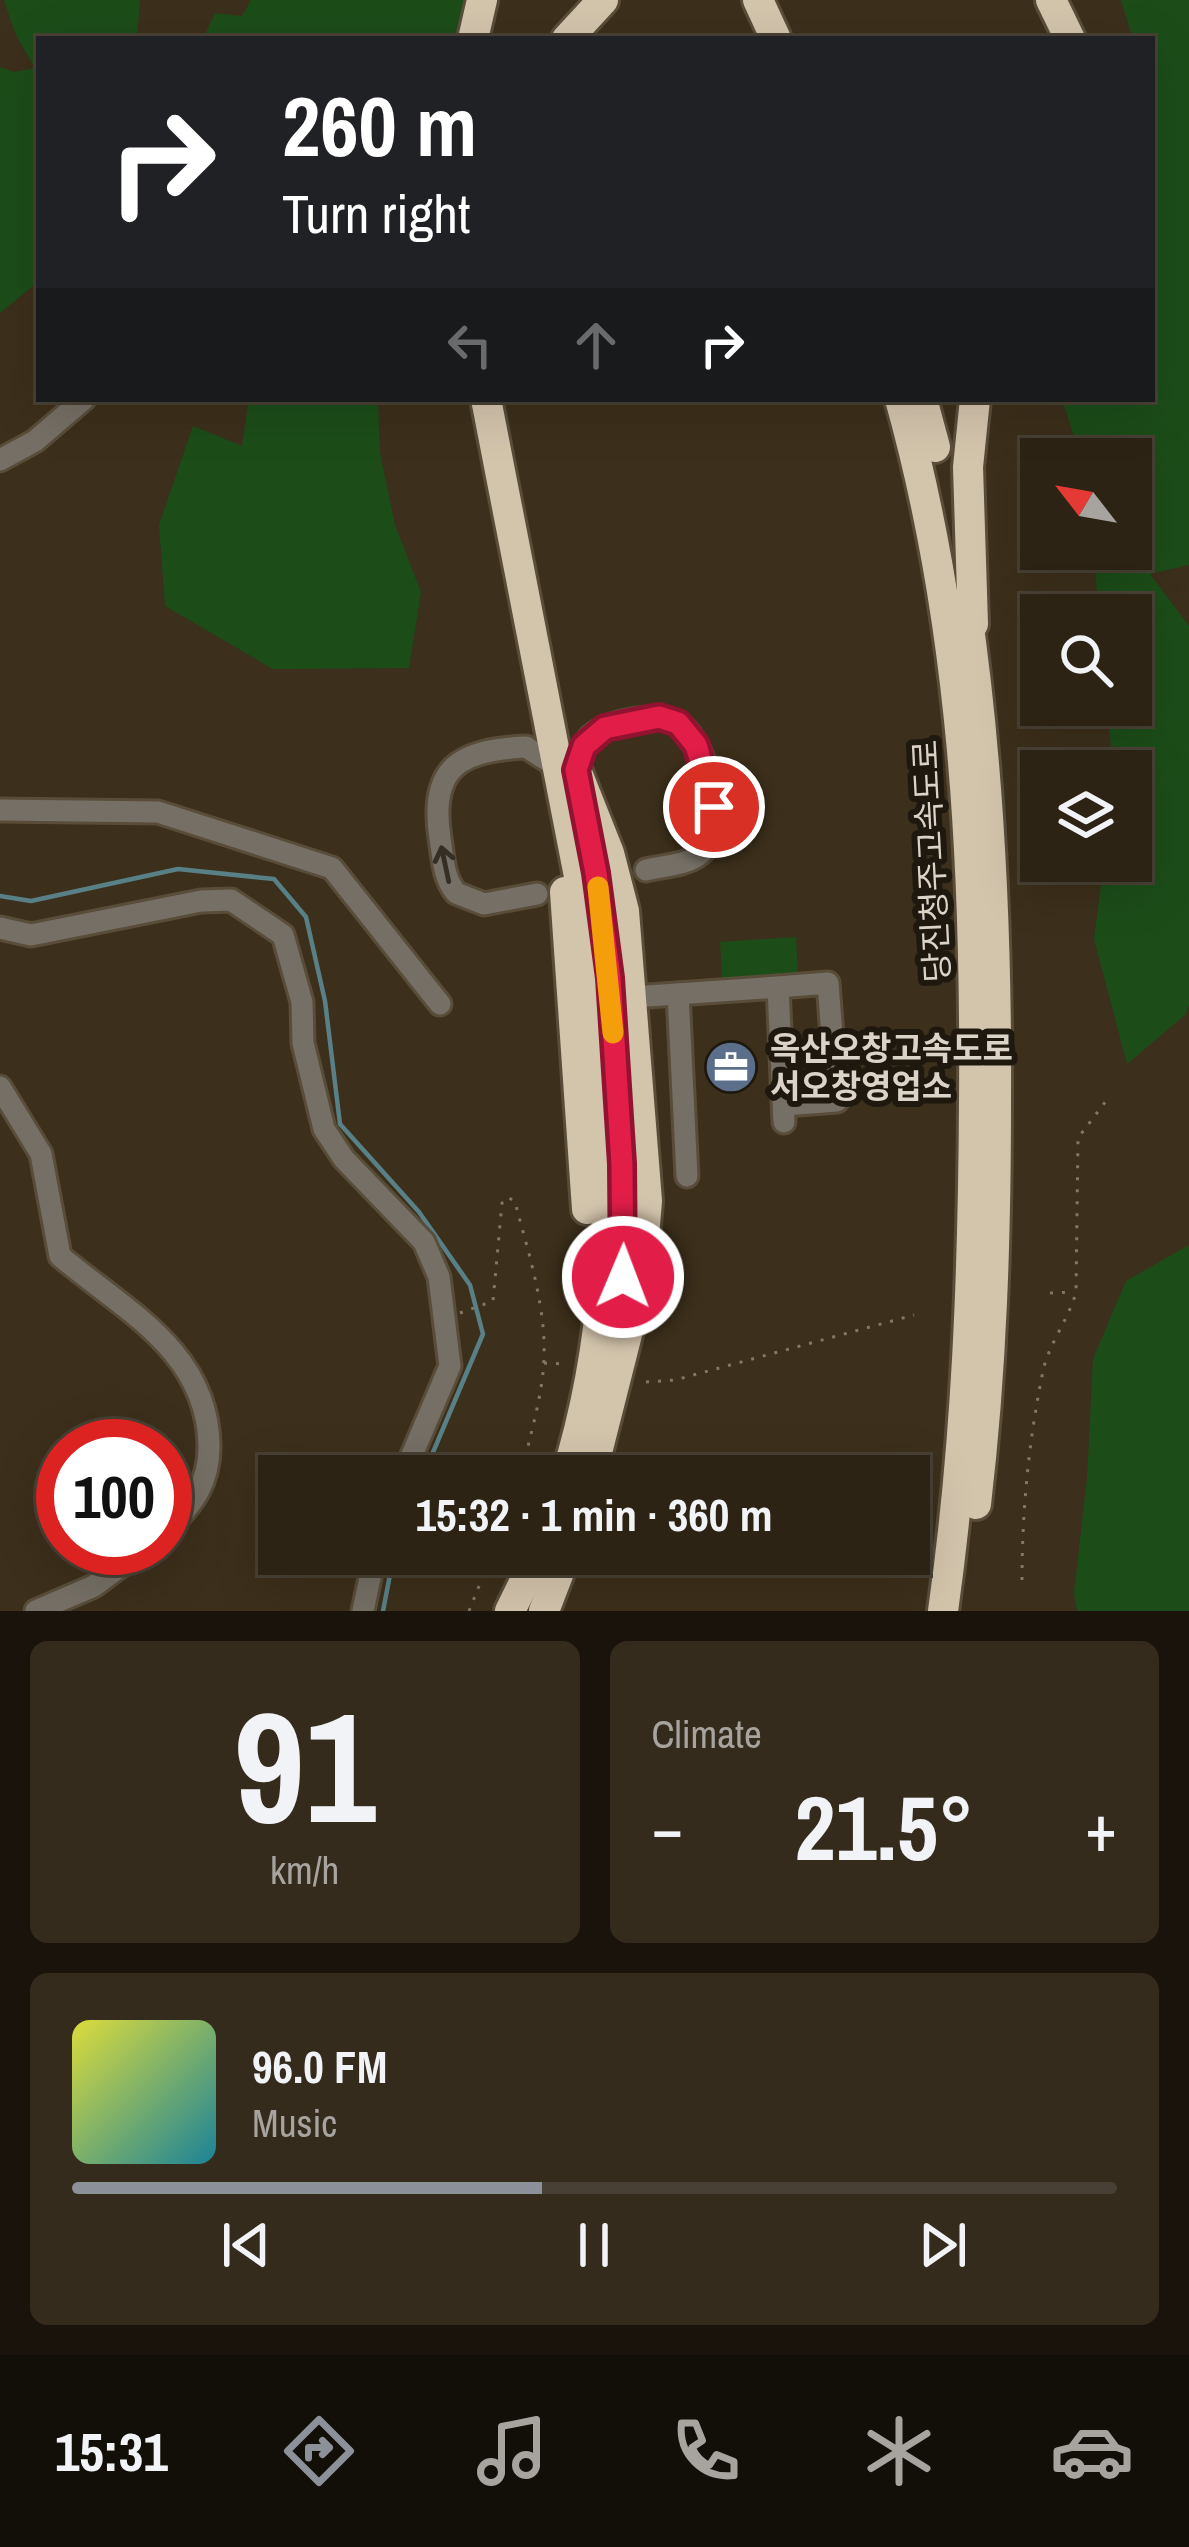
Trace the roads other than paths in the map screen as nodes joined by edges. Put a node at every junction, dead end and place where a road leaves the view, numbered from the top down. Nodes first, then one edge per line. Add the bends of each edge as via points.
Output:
1 (482, 0) edge
2 (585, 0) edge
3 (603, 0) edge
4 (758, 0) edge
5 (778, 0) edge
6 (1035, 0) edge
7 (1051, 0) edge
8 (474, 36) edge
9 (555, 36) edge
10 (570, 36) edge
11 (775, 36) edge
12 (794, 36) edge
13 (1052, 36) edge
14 (1069, 36) edge
15 (80, 402) edge
16 (487, 402) edge
17 (505, 402) edge
18 (901, 402) edge
19 (923, 402) edge
20 (975, 402) edge
21 (0, 460) edge
22 (975, 672) junction
23 (566, 768) junction
24 (0, 810) edge
25 (646, 870) dead end
26 (537, 894) dead end
27 (0, 928) edge
28 (778, 987) junction
29 (678, 994) junction
30 (633, 997) junction
31 (440, 1004) dead end
32 (0, 1087) edge
33 (687, 1176) dead end
34 (412, 1455) edge
35 (572, 1455) edge
36 (596, 1455) edge
37 (597, 1455) edge
38 (192, 1502) edge
39 (109, 1575) edge
40 (371, 1575) edge
41 (530, 1575) edge
42 (559, 1575) edge
43 (562, 1575) edge
44 (36, 1611) edge
45 (363, 1611) edge
46 (515, 1611) edge
47 (544, 1611) edge
48 (554, 1611) edge
49 (943, 1611) edge
50 (964, 1611) edge

1 - 8 highway
2 - 9 highway
3 - 10 highway
4 - 11 highway
5 - 12 highway
6 - 13 highway
7 - 14 highway
15 - 21 lane
16 - 23 highway
17 - 23 highway
18 - 49 highway, 당진청주고속도로 via 946,606 973,928 969,1336
19 - 22 highway, 당진청주고속도로 via 950,510
20 - 22 highway via 968,486
22 - 50 highway, 당진청주고속도로 via 994,899 995,1219 987,1398
23 - 25 lane via 605,728 659,717 690,734 712,794 712,836 695,857
26 -> 23 lane via 484,904 456,892 437,795 447,771 468,758 526,747
23 - 30 highway via 610,853
23 - 35 highway via 591,938 605,1141 600,1309
23 - 36 highway via 596,873 610,978 623,1203 622,1304
24 - 31 lane via 158,812 332,868
27 - 34 lane via 31,934 231,900 283,935 324,1129 424,1242 439,1276 449,1366
28 - 28 lane via 784,1113 837,1101 829,983
28 - 29 lane
29 - 30 lane
29 - 33 lane
30 - 37 highway via 646,1235
32 - 38 lane via 41,1154 60,1256 157,1332 201,1394 209,1465
39 - 44 lane
40 - 45 lane
41 - 46 highway
42 - 47 highway
43 - 48 highway

